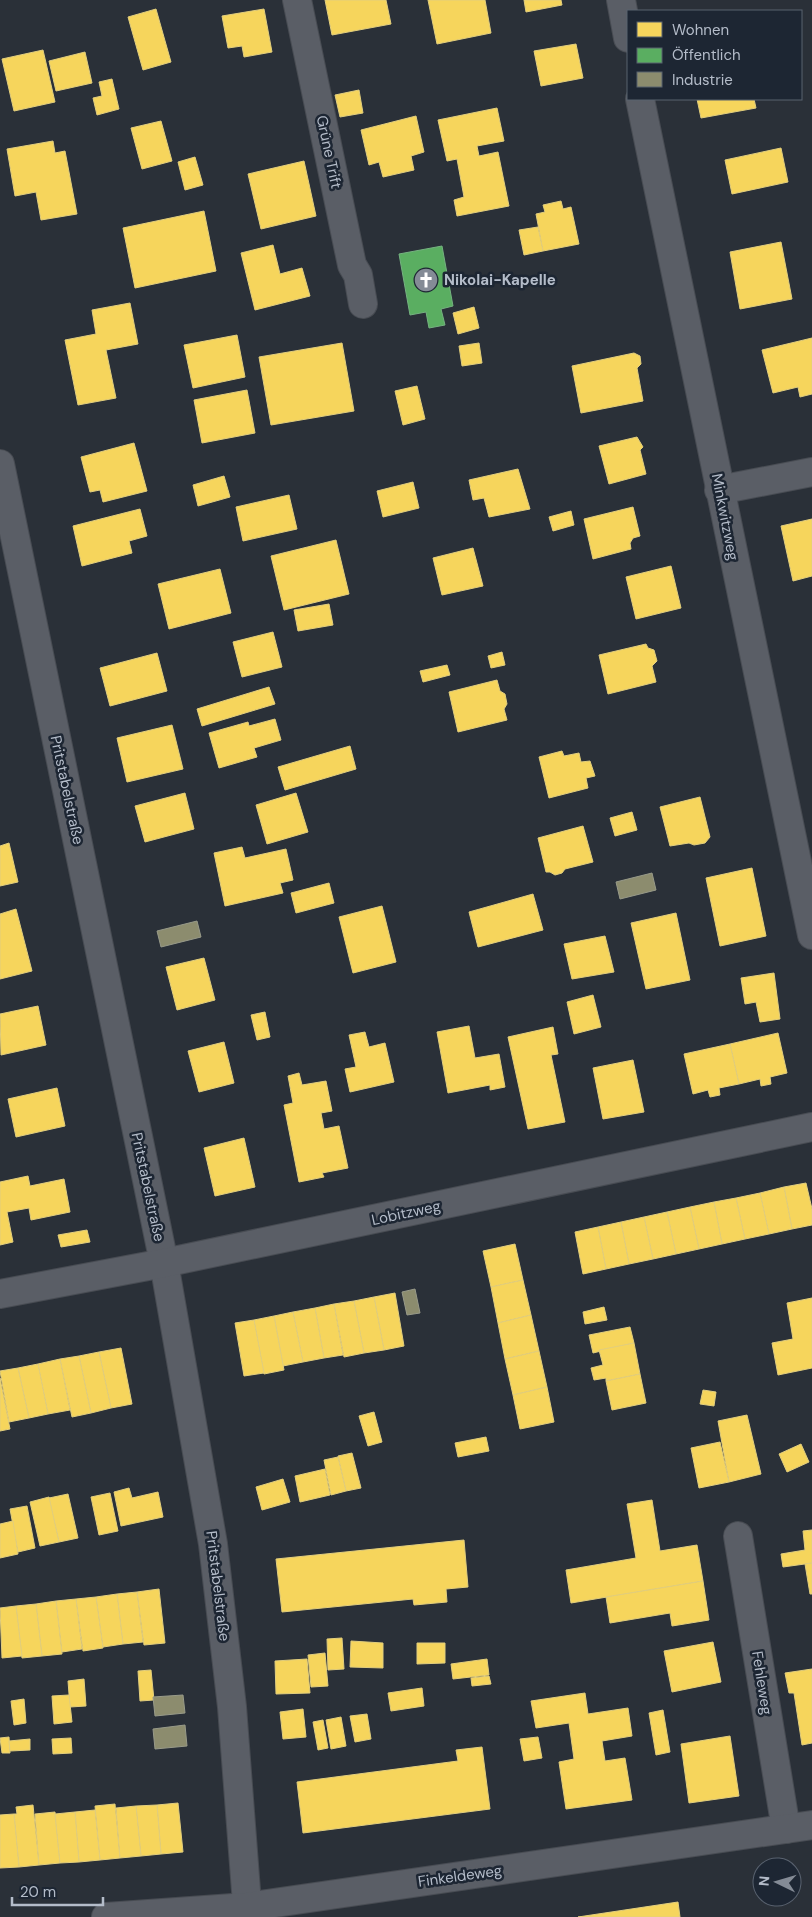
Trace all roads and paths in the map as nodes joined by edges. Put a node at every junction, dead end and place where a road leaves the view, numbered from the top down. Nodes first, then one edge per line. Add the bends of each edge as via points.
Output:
1 (298, 0) edge
2 (621, 0) edge
3 (627, 33) edge
4 (640, 100) edge
5 (363, 304) dead end
6 (0, 464) edge
7 (812, 472) edge
8 (719, 490) junction
9 (812, 935) edge
10 (812, 1128) edge
11 (164, 1263) junction
12 (0, 1294) edge
13 (738, 1536) dead end
14 (812, 1825) edge
15 (786, 1829) junction
16 (247, 1912) edge
17 (106, 1917) edge

1 - 5 street, Grüne Trift via 352,266 358,275
2 - 3 street
4 - 8 street, Minkwitzweg
6 - 11 street, Pritstabelstraße
7 - 8 street
8 - 9 street, Minkwitzweg
10 - 11 street, Lobitzweg
11 - 12 street, Lobitzweg
11 - 16 street, Pritstabelstraße via 213,1544 232,1707
13 - 15 street, Fehleweg
14 - 15 street, Finkeldeweg
15 - 16 street, Finkeldeweg
16 - 17 street, Finkeldeweg

